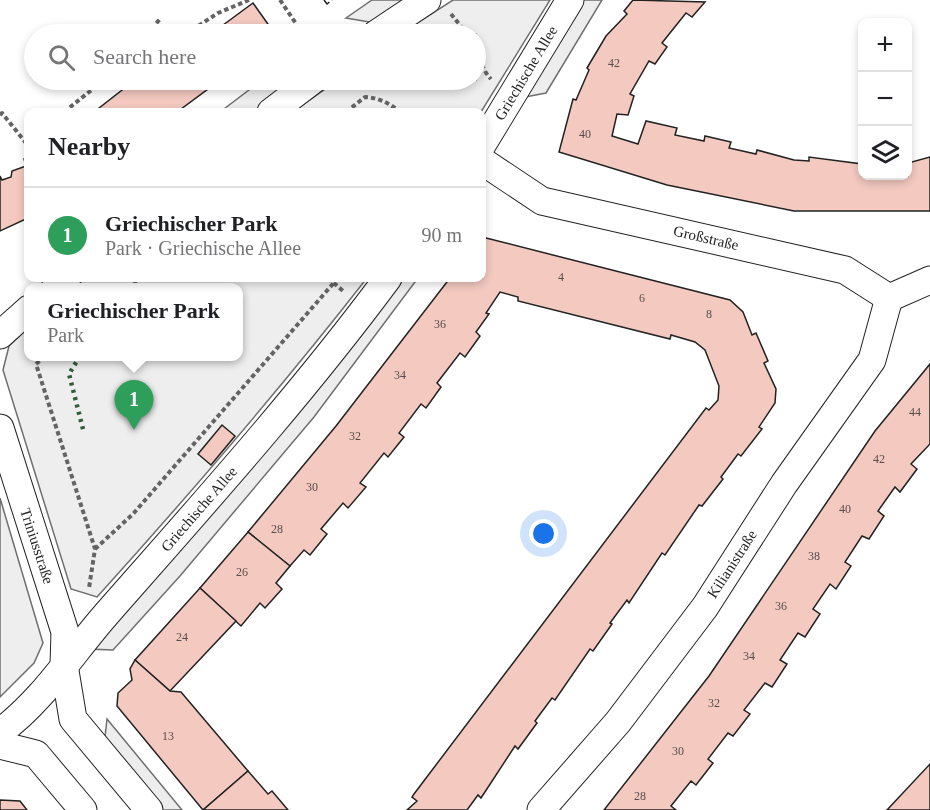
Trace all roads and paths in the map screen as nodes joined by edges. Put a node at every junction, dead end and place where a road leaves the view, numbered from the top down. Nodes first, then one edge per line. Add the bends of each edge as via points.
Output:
1 (249, 0) edge
2 (280, 0) edge
3 (570, 0) edge
4 (438, 6) edge
5 (161, 18) dead end
6 (155, 24) edge
7 (202, 24) edge
8 (296, 24) edge
9 (398, 24) edge
10 (457, 24) edge
11 (92, 90) edge
12 (300, 90) edge
13 (69, 108) edge
14 (276, 108) edge
15 (351, 108) edge
16 (395, 108) edge
17 (0, 115) edge
18 (486, 138) edge
19 (24, 141) edge
20 (486, 164) edge
21 (930, 280) edge
22 (332, 282) edge
23 (385, 282) edge
24 (889, 298) junction
25 (24, 313) edge
26 (0, 335) edge
27 (40, 361) edge
28 (0, 428) edge
29 (95, 549) junction
30 (89, 591) dead end
31 (63, 665) junction
32 (0, 732) edge
33 (0, 746) edge
34 (83, 810) edge
35 (148, 810) edge
36 (541, 810) edge

1 - 7 path
2 - 8 path
3 - 18 street, Griechische Allee
4 - 9 street
4 - 10 path
5 - 6 path
11 - 13 path
12 - 14 street
15 - 16 path via 365,97 377,98
17 - 19 path
20 - 24 street, Großstraße via 542,201 845,270
21 - 24 street
22 - 29 path via 133,514
23 - 31 street, Griechische Allee via 265,433
24 - 36 street, Kilianistraße via 872,360 784,484 705,607 618,722
25 - 26 street
27 - 29 path via 36,364
28 - 31 street, Triniusstraße via 65,632
29 - 30 path
31 - 32 street, Griechische Allee via 30,705
31 - 35 street, Triniusstraße via 73,719
33 - 34 street via 36,754

